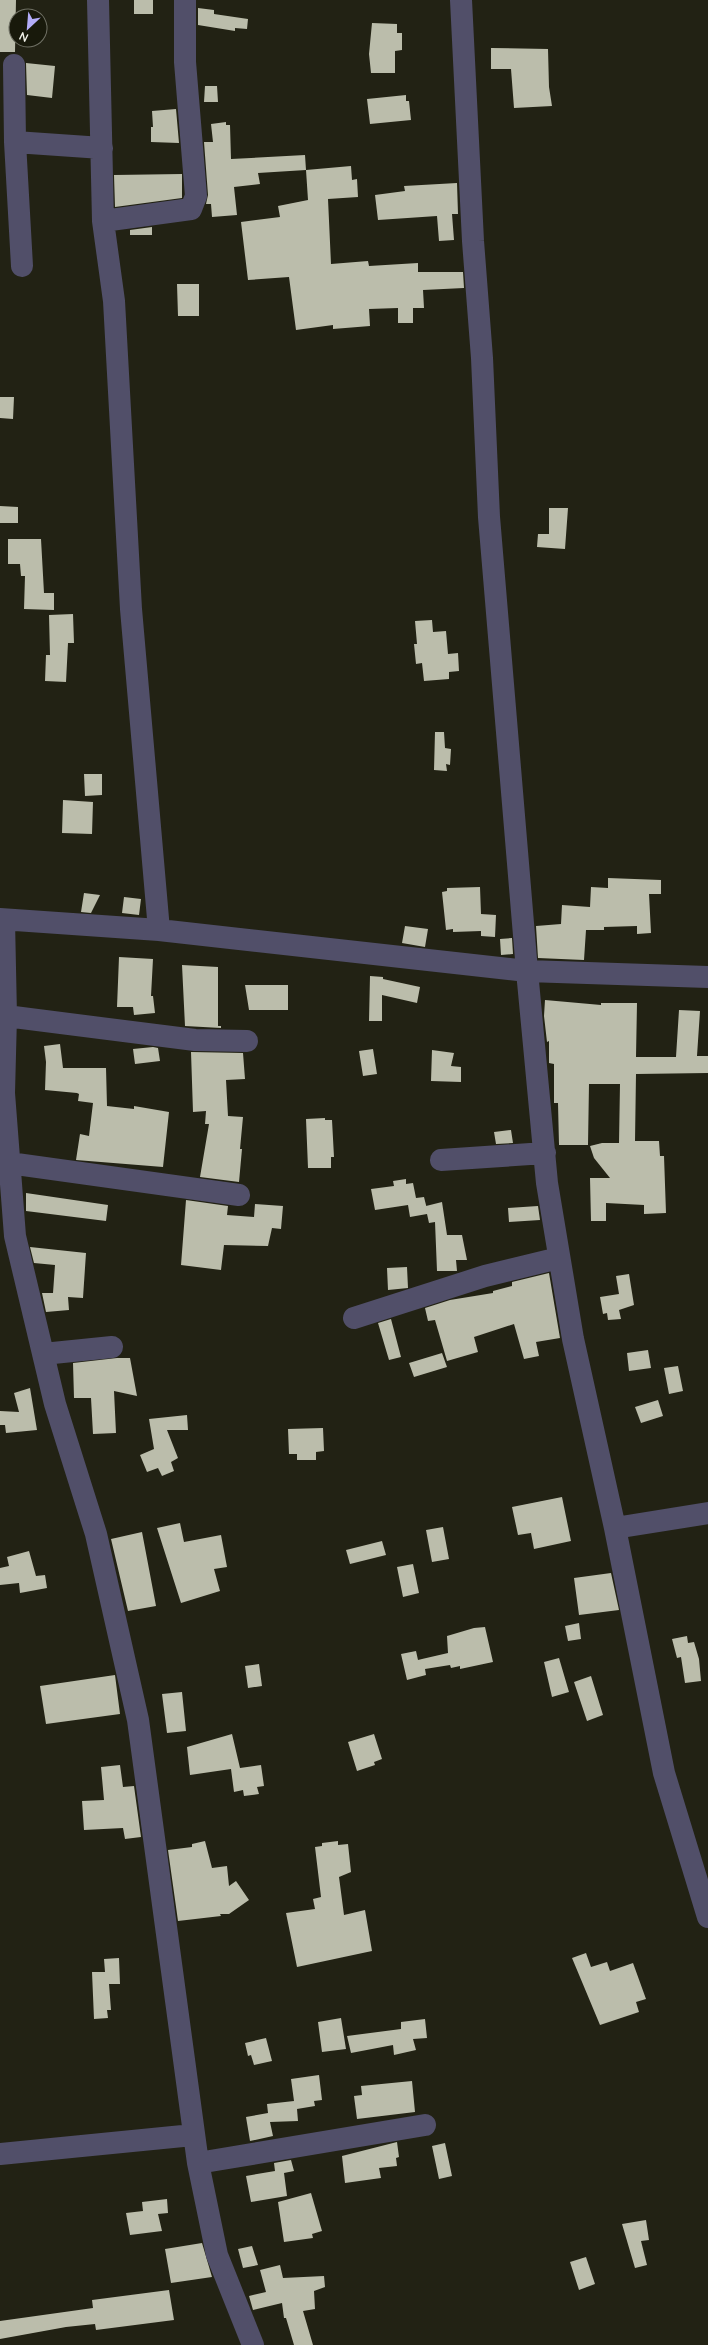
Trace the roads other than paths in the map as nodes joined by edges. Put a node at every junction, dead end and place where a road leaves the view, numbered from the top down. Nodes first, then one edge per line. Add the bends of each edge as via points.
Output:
1 (98, 0) edge
2 (185, 0) edge
3 (460, 0) edge
4 (14, 65) dead end
5 (15, 142) junction
6 (102, 148) junction
7 (103, 221) junction
8 (22, 266) dead end
9 (2, 920) edge
10 (159, 930) junction
11 (527, 971) junction
12 (708, 977) edge
13 (6, 1016) junction
14 (247, 1040) dead end
15 (545, 1154) junction
16 (441, 1160) dead end
17 (9, 1163) junction
18 (240, 1195) dead end
19 (559, 1258) junction
20 (354, 1318) dead end
21 (112, 1347) dead end
22 (43, 1354) junction
23 (708, 1513) edge
24 (615, 1528) junction
25 (708, 1917) edge
26 (425, 2125) dead end
27 (193, 2135) junction
28 (0, 2154) edge
29 (198, 2164) junction
30 (253, 2345) edge

1 - 6 street
2 - 7 street via 185,62 196,196 191,209
3 - 11 street via 489,517
4 - 5 street
5 - 6 street
5 - 8 street
6 - 7 street
7 - 10 street via 114,301 131,609
9 - 10 street
9 - 13 street
10 - 11 street
11 - 12 street
11 - 15 street
13 - 14 street via 195,1040
13 - 17 street via 4,1092
15 - 16 street
15 - 19 street
17 - 18 street
17 - 22 street via 15,1236
19 - 20 street via 485,1276
19 - 24 street via 573,1339
21 - 22 street
22 - 27 street via 55,1404 96,1534 138,1720
23 - 24 street
24 - 25 street via 664,1773
26 - 29 street
27 - 28 street
27 - 29 street
29 - 30 street via 217,2255

